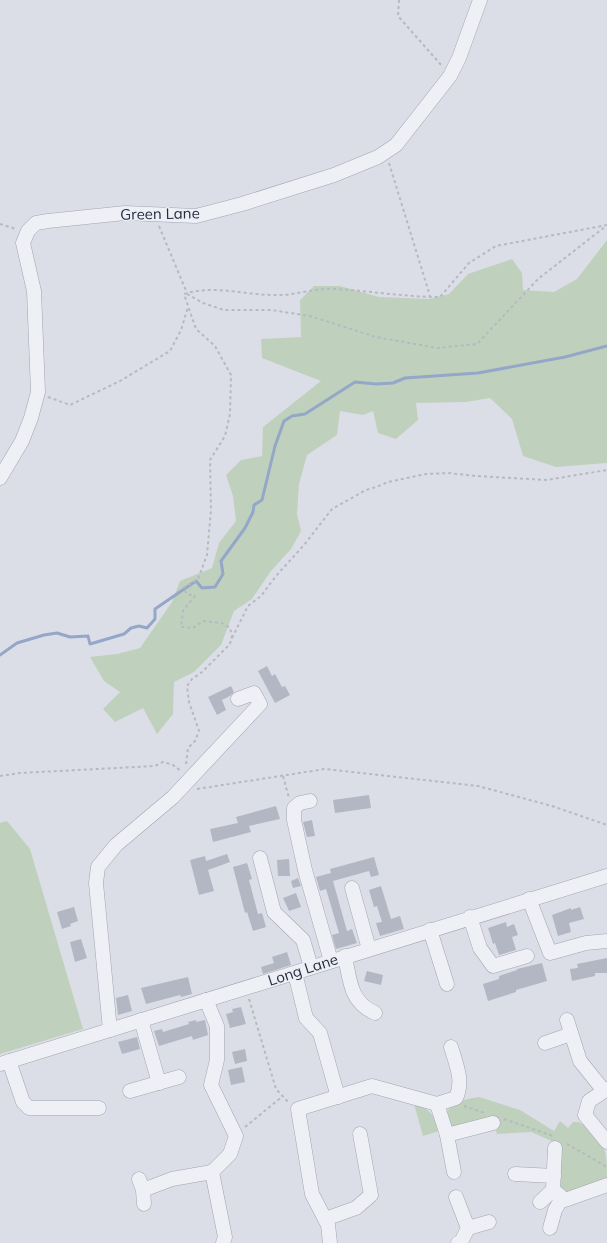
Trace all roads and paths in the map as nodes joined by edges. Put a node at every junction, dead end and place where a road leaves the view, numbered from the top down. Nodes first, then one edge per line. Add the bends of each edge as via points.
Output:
1 (399, 0) edge
2 (480, 0) edge
3 (450, 76) junction
4 (385, 152) junction
5 (156, 220) dead end
6 (0, 224) edge
7 (607, 225) edge
8 (28, 231) junction
9 (187, 293) junction
10 (430, 297) junction
11 (188, 305) junction
12 (38, 392) junction
13 (607, 470) edge
14 (0, 478) edge
15 (230, 644) junction
16 (238, 699) dead end
17 (185, 767) dead end
18 (184, 773) junction
19 (0, 776) edge
20 (283, 776) junction
21 (310, 801) dead end
22 (293, 812) junction
23 (607, 825) edge
24 (260, 858) dead end
25 (607, 876) edge
26 (352, 888) dead end
27 (529, 899) junction
28 (470, 917) junction
29 (430, 930) junction
30 (607, 941) edge
31 (369, 949) junction
32 (345, 956) junction
33 (528, 956) dead end
34 (330, 961) junction
35 (311, 967) junction
36 (295, 973) junction
37 (447, 984) dead end
38 (246, 988) junction
39 (206, 1000) junction
40 (375, 1013) dead end
41 (141, 1020) junction
42 (567, 1020) dead end
43 (110, 1030) junction
44 (571, 1034) junction
45 (545, 1043) dead end
46 (450, 1047) dead end
47 (5, 1063) edge
48 (180, 1077) dead end
49 (160, 1083) junction
50 (605, 1090) edge
51 (130, 1091) dead end
52 (283, 1096) junction
53 (338, 1097) junction
54 (458, 1101) junction
55 (437, 1104) junction
56 (98, 1108) dead end
57 (298, 1109) junction
58 (494, 1118) junction
59 (360, 1134) dead end
60 (447, 1135) junction
61 (236, 1136) junction
62 (607, 1142) edge
63 (559, 1143) junction
64 (607, 1167) edge
65 (212, 1172) junction
66 (454, 1172) dead end
67 (515, 1174) dead end
68 (554, 1176) junction
69 (607, 1185) edge
70 (558, 1194) junction
71 (456, 1197) dead end
72 (540, 1202) dead end
73 (144, 1204) dead end
74 (325, 1219) junction
75 (489, 1222) dead end
76 (468, 1228) junction
77 (550, 1228) dead end
78 (223, 1243) edge
79 (330, 1243) edge
80 (458, 1243) edge

1 - 3 path via 398,16
2 - 3 street, Green Lane
3 - 4 street, Green Lane via 396,145
4 - 8 street, Green Lane via 334,175 196,216 125,213 48,221 36,224
4 - 10 path
5 - 9 path
6 - 8 path
7 - 9 path via 538,279 477,344 437,348 376,337 310,316 271,310 224,310 203,303
7 - 10 path via 496,246 469,263 440,297
8 - 12 street via 23,243 34,291
9 - 10 path via 203,290 279,295 335,289
9 - 11 path via 184,294
11 - 12 path via 181,330 170,351 138,371 70,405
11 - 15 path via 196,329 215,346 232,375 229,421 225,436 210,460 211,510 207,555 198,579 183,588 187,594 195,596 183,611 182,627 193,628 203,621 222,623 230,628
12 - 14 street via 32,418 22,441
13 - 15 path via 547,480 448,473 426,474 388,482 366,490 332,509 261,596 248,606
15 - 17 path via 187,686 188,702 199,731 195,741 188,748
16 - 18 street via 254,693 260,704
18 - 19 path via 163,762 155,766
18 - 20 path via 196,789
18 - 43 street via 174,797 116,845 98,866 96,884
20 - 22 path
20 - 23 path via 325,769 478,786 552,806
21 - 22 street via 300,803
22 - 34 street via 305,870
24 - 35 street via 274,912 303,940
25 - 27 street, Long Lane
26 - 31 street
27 - 28 street, Long Lane
27 - 30 street via 550,953 586,943
28 - 29 street, Long Lane
28 - 33 street via 480,948 493,966
29 - 31 street, Long Lane
29 - 37 street
31 - 32 street, Long Lane
32 - 34 street, Long Lane
32 - 40 street via 357,1002
34 - 35 street, Long Lane
35 - 36 street, Long Lane
36 - 38 street, Long Lane
36 - 53 street via 306,1018 320,1033
38 - 39 street, Long Lane
38 - 52 path via 276,1089
39 - 41 street, Long Lane
39 - 61 street via 217,1026 217,1060 211,1086
41 - 43 street, Long Lane
41 - 49 street
42 - 44 street
43 - 47 street, Long Lane
44 - 45 street
44 - 50 street via 580,1061
46 - 54 street via 459,1076
47 - 56 street via 23,1102 29,1108
48 - 49 street
49 - 51 street
50 - 62 street via 589,1101 585,1114
52 - 57 path
52 - 61 path
53 - 55 street via 372,1086
53 - 57 street
54 - 55 street
54 - 58 path
55 - 60 street
57 - 74 street via 312,1194
58 - 60 street
58 - 63 path
59 - 74 street via 371,1196 356,1208
60 - 66 street
61 - 65 street via 230,1154
63 - 64 path
63 - 68 street
65 - 73 street via 141,1184
65 - 78 street via 225,1237
67 - 68 street
68 - 70 street
69 - 70 street via 565,1200
70 - 72 street
70 - 77 street
71 - 76 street
74 - 79 street
75 - 76 street
76 - 80 street

